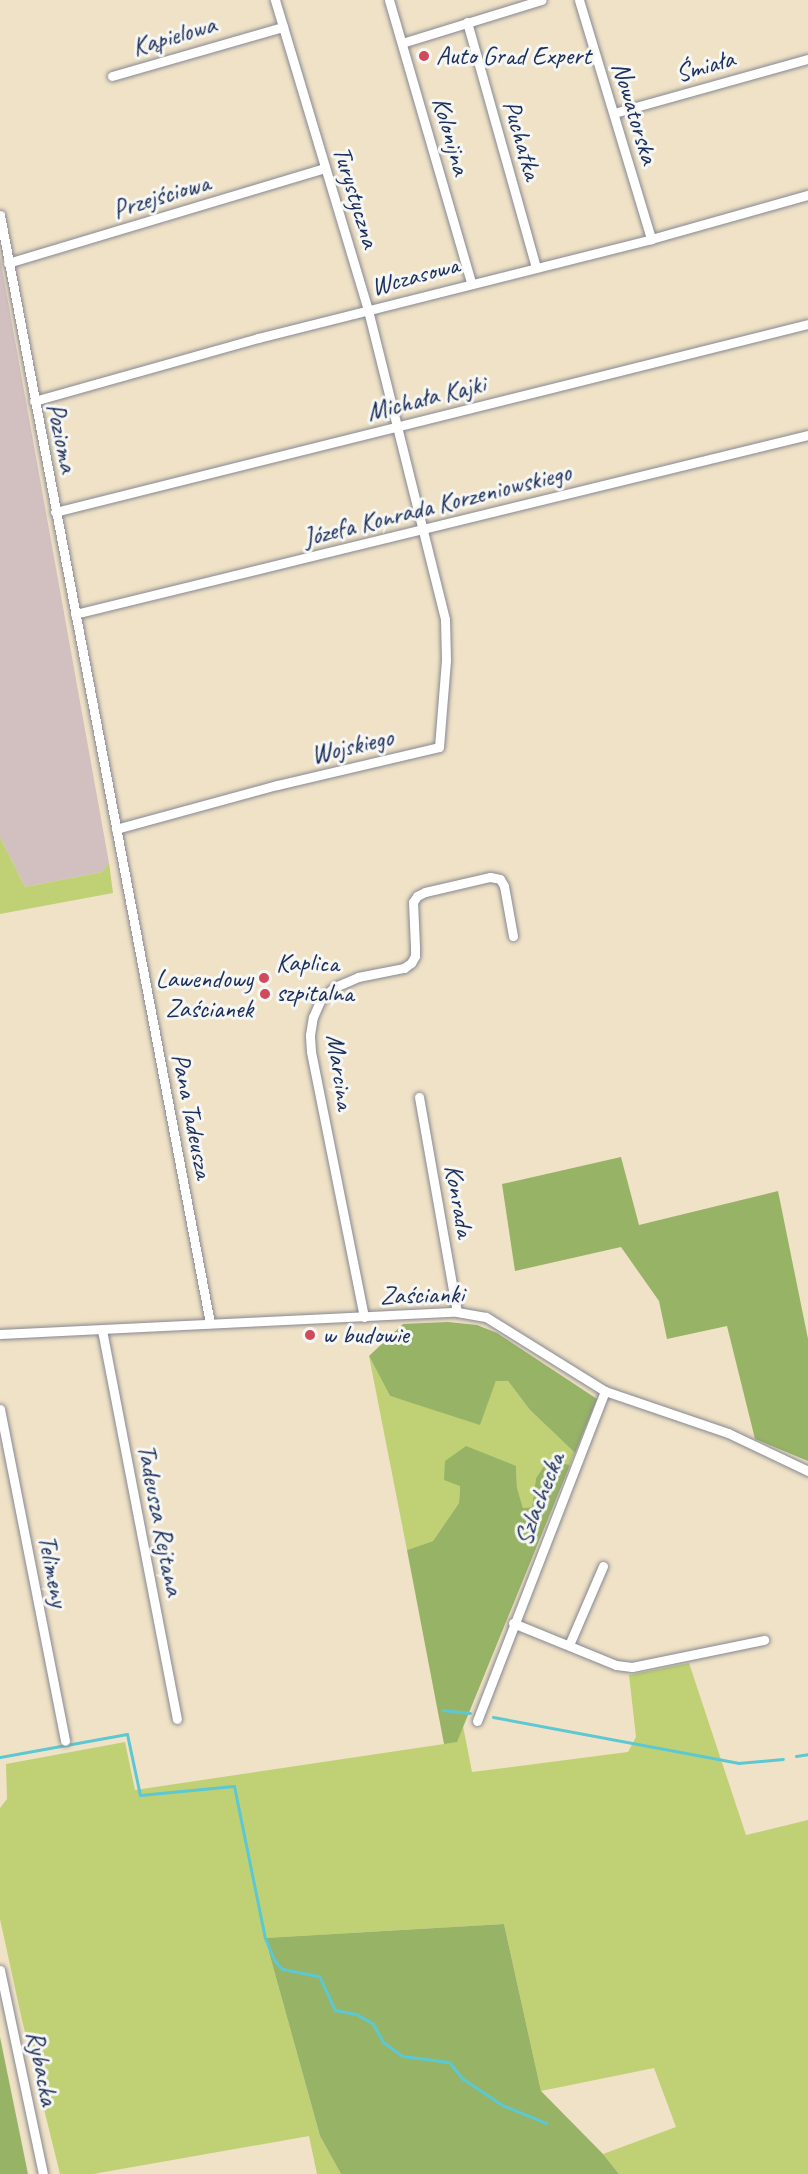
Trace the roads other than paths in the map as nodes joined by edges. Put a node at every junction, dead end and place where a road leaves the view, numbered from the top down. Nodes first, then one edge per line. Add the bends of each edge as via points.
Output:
1 (275, 0) edge
2 (389, 0) edge
3 (542, 0) edge
4 (579, 0) edge
5 (467, 22) junction
6 (283, 27) junction
7 (402, 43) junction
8 (808, 59) edge
9 (112, 76) dead end
10 (614, 113) junction
11 (325, 168) junction
12 (808, 195) edge
13 (0, 215) edge
14 (651, 239) junction
15 (8, 263) junction
16 (536, 268) junction
17 (471, 283) junction
18 (368, 310) junction
19 (808, 324) edge
20 (34, 401) junction
21 (398, 426) junction
22 (808, 435) edge
23 (55, 512) junction
24 (422, 530) junction
25 (436, 582) joint
26 (75, 614) junction
27 (87, 669) joint
28 (116, 828) junction
29 (513, 936) dead end
30 (419, 1097) dead end
31 (457, 1312) junction
32 (364, 1317) junction
33 (210, 1323) junction
34 (102, 1330) junction
35 (0, 1334) edge
36 (605, 1391) junction
37 (0, 1409) edge
38 (808, 1471) edge
39 (603, 1566) dead end
40 (513, 1623) junction
41 (764, 1640) dead end
42 (568, 1645) junction
43 (177, 1719) dead end
44 (477, 1721) dead end
45 (65, 1741) dead end
46 (0, 1970) edge
47 (43, 2174) edge

1 - 6 street, Turystyczna
2 - 7 street, Kolonijna
3 - 5 street
4 - 10 street, Nowatorska
5 - 7 street
5 - 16 street, Puchatka
6 - 9 street, Kąpielowa
6 - 11 street, Turystyczna
7 - 17 street, Kolonijna
8 - 10 street, Śmiała
10 - 14 street, Nowatorska
11 - 15 street, Przejściowa
11 - 18 street, Turystyczna
12 - 14 street, Wczasowa
13 - 15 street, Pozioma
14 - 16 street, Wczasowa
15 - 20 street, Pozioma
16 - 17 street, Wczasowa
17 - 18 street, Wczasowa
18 - 20 street, Wczasowa
18 - 21 street, Turystyczna
19 - 21 street, Michała Kajki
20 - 23 street, Pozioma
21 - 23 street, Michała Kajki
21 - 24 street, Turystyczna
22 - 24 street, Józefa Konrada Korzeniowskiego
23 - 26 street, Pozioma
24 - 25 street, Turystyczna
24 - 26 street, Józefa Konrada Korzeniowskiego
25 - 28 street, Wojskiego via 446,640 439,747
26 - 27 street, Pozioma
27 - 28 street, Pana Tadeusza
28 - 33 street, Pana Tadeusza
29 - 32 street, Marcina via 500,879 490,877 425,892 413,902 415,956 411,963 335,987 321,999 315,1012 311,1051
30 - 31 street, Konrada
31 - 32 street, Zaścianki
31 - 36 street, Zaścianki via 486,1317
32 - 33 street, Zaścianki
33 - 34 street, Zaścianki
34 - 35 street, Zaścianki
34 - 43 street, Tadeusza Rejtana
36 - 38 street, Zaścianki via 728,1433
36 - 40 street, Szlachecka
37 - 45 street, Telimeny
39 - 42 street
40 - 42 street
40 - 44 street, Szlachecka
41 - 42 street via 633,1666 616,1665
46 - 47 street, Rybacka

